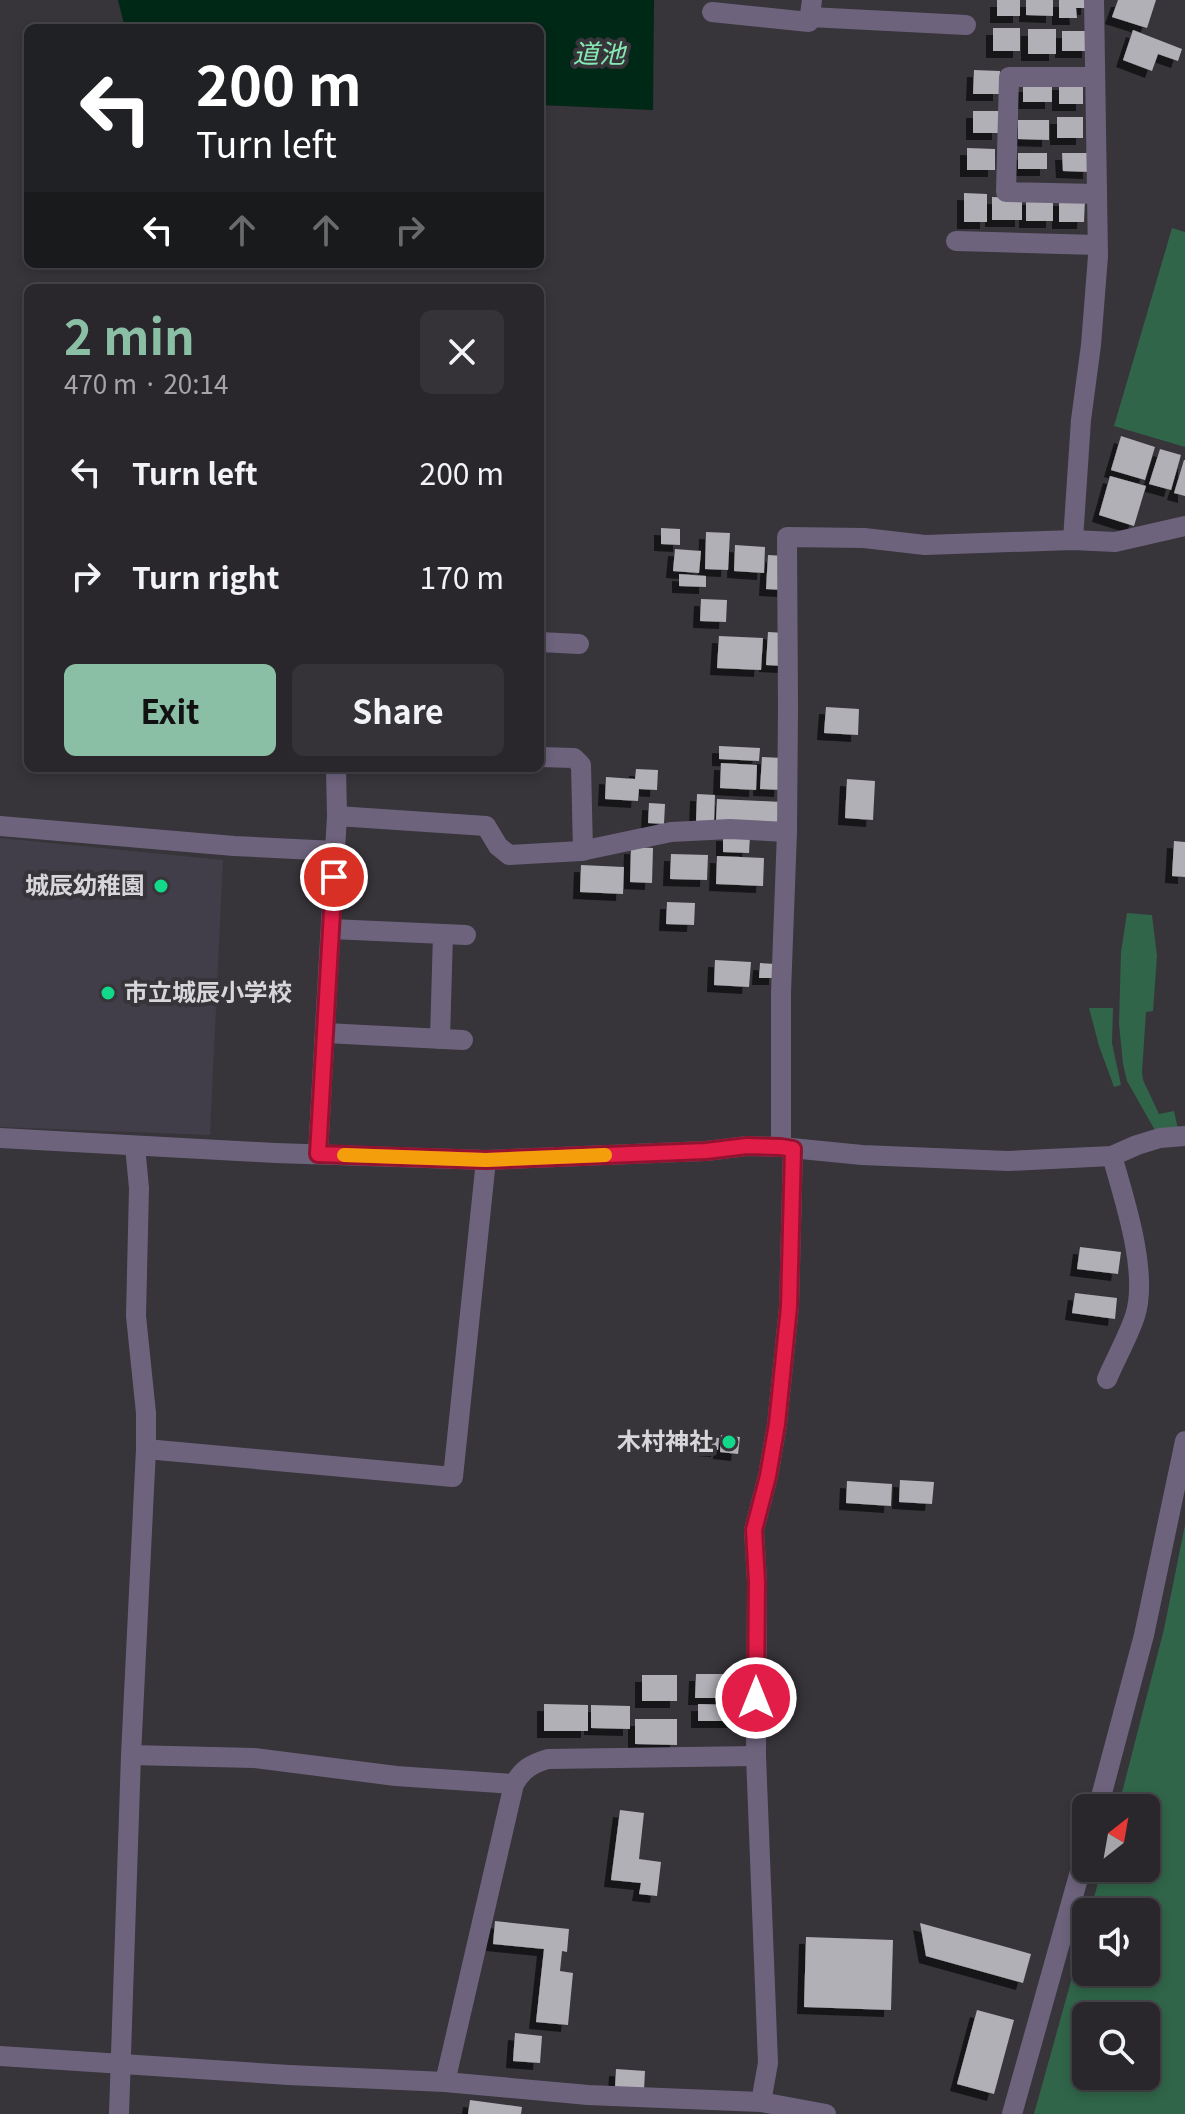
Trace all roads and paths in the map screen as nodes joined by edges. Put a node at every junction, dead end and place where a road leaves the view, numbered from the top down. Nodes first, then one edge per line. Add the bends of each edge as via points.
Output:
1 (1094, 0) edge
2 (811, 8) edge
3 (712, 12) dead end
4 (966, 25) dead end
5 (1095, 77) junction
6 (1097, 194) junction
7 (956, 241) dead end
8 (1097, 245) junction
9 (1185, 526) edge
10 (1073, 540) junction
11 (544, 642) edge
12 (579, 644) dead end
13 (544, 757) edge
14 (336, 772) edge
15 (337, 816) junction
16 (0, 826) edge
17 (787, 832) junction
18 (335, 851) junction
19 (583, 851) junction
20 (331, 929) junction
21 (443, 934) junction
22 (466, 935) dead end
23 (325, 1033) junction
24 (440, 1039) junction
25 (463, 1040) dead end
26 (1185, 1136) edge
27 (0, 1138) edge
28 (135, 1146) junction
29 (787, 1148) junction
30 (318, 1154) junction
31 (1112, 1156) junction
32 (486, 1160) junction
33 (1107, 1379) dead end
34 (1185, 1441) edge
35 (146, 1449) junction
36 (131, 1755) junction
37 (756, 1756) junction
38 (514, 1784) junction
39 (1102, 1794) edge
40 (1077, 1882) edge
41 (0, 2056) edge
42 (122, 2063) junction
43 (445, 2082) junction
44 (745, 2106) edge
45 (119, 2114) edge
46 (826, 2114) edge
47 (1012, 2114) edge

1 - 5 street
2 - 3 street via 809,22
2 - 4 street
5 - 6 street
5 - 6 street via 1009,77 1006,192
6 - 8 street
7 - 8 street
8 - 10 street
9 - 10 street via 1115,542
10 - 17 street via 925,545 787,537
11 - 12 street
13 - 19 street via 574,758 581,765
14 - 15 street
15 - 18 street
15 - 19 street via 486,826 509,855
16 - 18 street
17 - 19 street via 671,832
17 - 29 street via 781,992
18 - 20 street
20 - 21 street
20 - 23 street
21 - 22 street
21 - 24 street
23 - 24 street
23 - 30 street
24 - 25 street
26 - 31 street via 1160,1138
27 - 28 street
28 - 30 street
28 - 35 street via 136,1316
29 - 31 street via 1008,1161
29 - 32 street
29 - 37 street via 789,1307 777,1424 754,1530
30 - 32 street
31 - 33 street via 1140,1281 1136,1313
32 - 35 street via 453,1477
34 - 39 street via 1144,1635
35 - 36 street
36 - 38 street via 254,1758
36 - 42 street
37 - 38 street via 548,1759 522,1770
37 - 44 street via 768,2063
38 - 43 street
40 - 47 street
41 - 42 street
42 - 43 street
42 - 45 street
43 - 44 street
44 - 46 street

